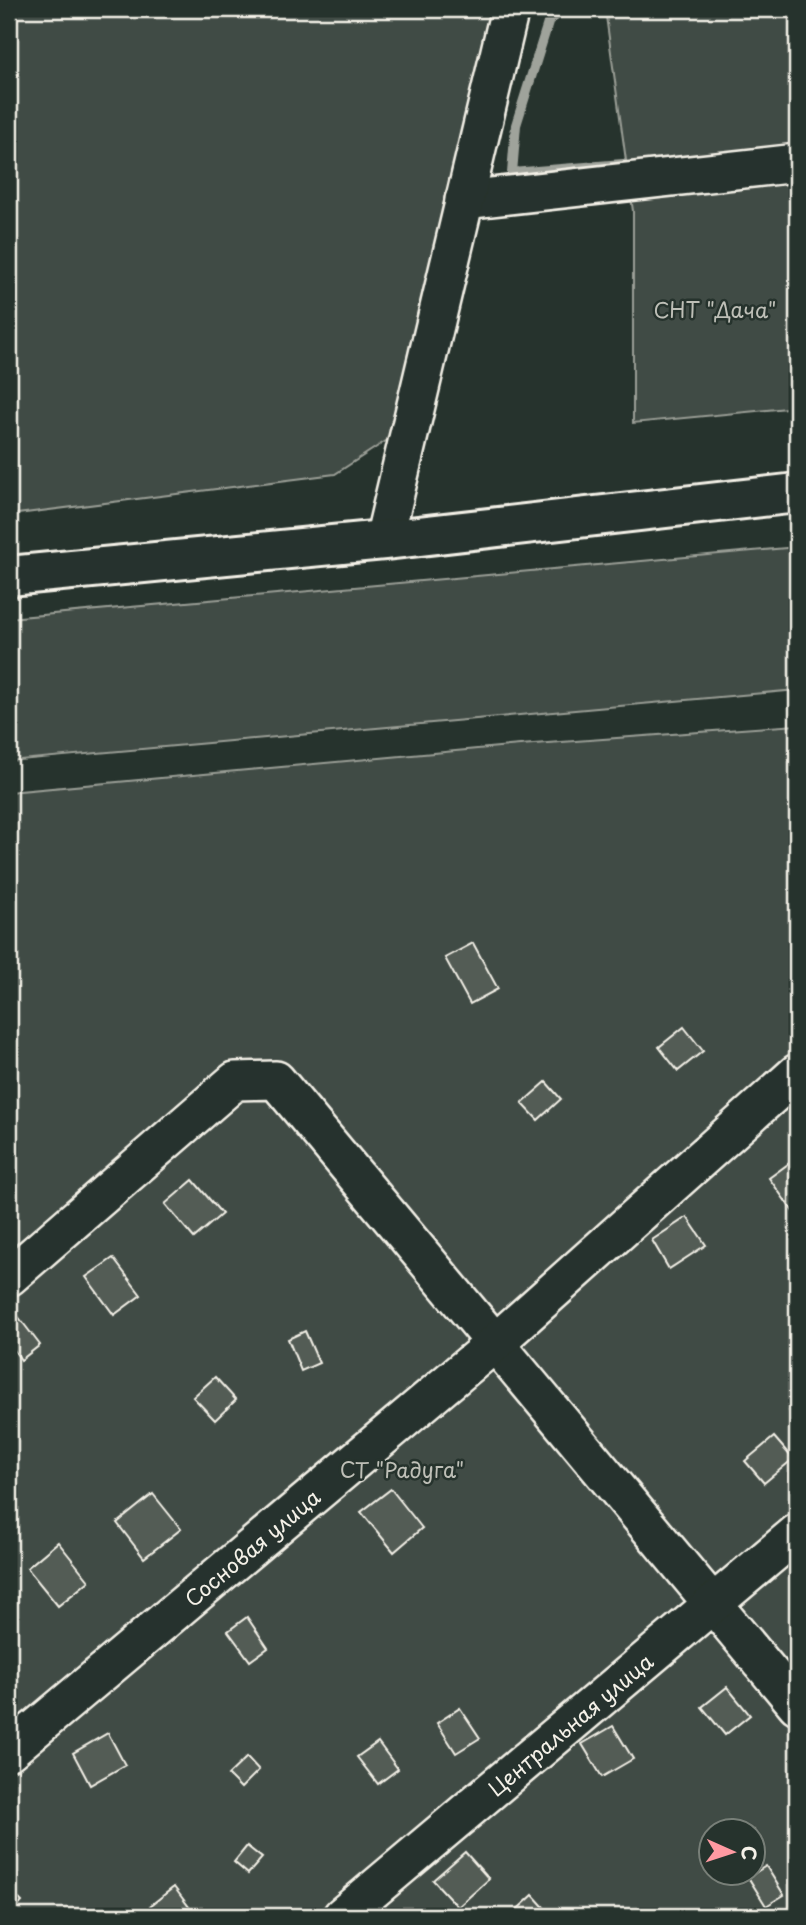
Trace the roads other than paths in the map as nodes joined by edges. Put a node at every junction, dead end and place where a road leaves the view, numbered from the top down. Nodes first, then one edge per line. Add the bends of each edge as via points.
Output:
1 (510, 9) edge
2 (797, 163) edge
3 (464, 200) junction
4 (797, 493) edge
5 (384, 540) junction
6 (9, 576) edge
7 (797, 1073) edge
8 (9, 1278) edge
9 (495, 1343) junction
10 (797, 1533) edge
11 (714, 1606) junction
12 (797, 1705) edge
13 (9, 1751) edge
14 (342, 1916) edge

1 - 3 street
2 - 3 street
3 - 5 street
4 - 5 main road
5 - 6 main road
7 - 9 street, Сосновая улица
8 - 9 street via 235,1081 276,1080
9 - 11 street
9 - 13 street, Сосновая улица
10 - 11 street, Центральная улица
11 - 12 street
11 - 14 street, Центральная улица

